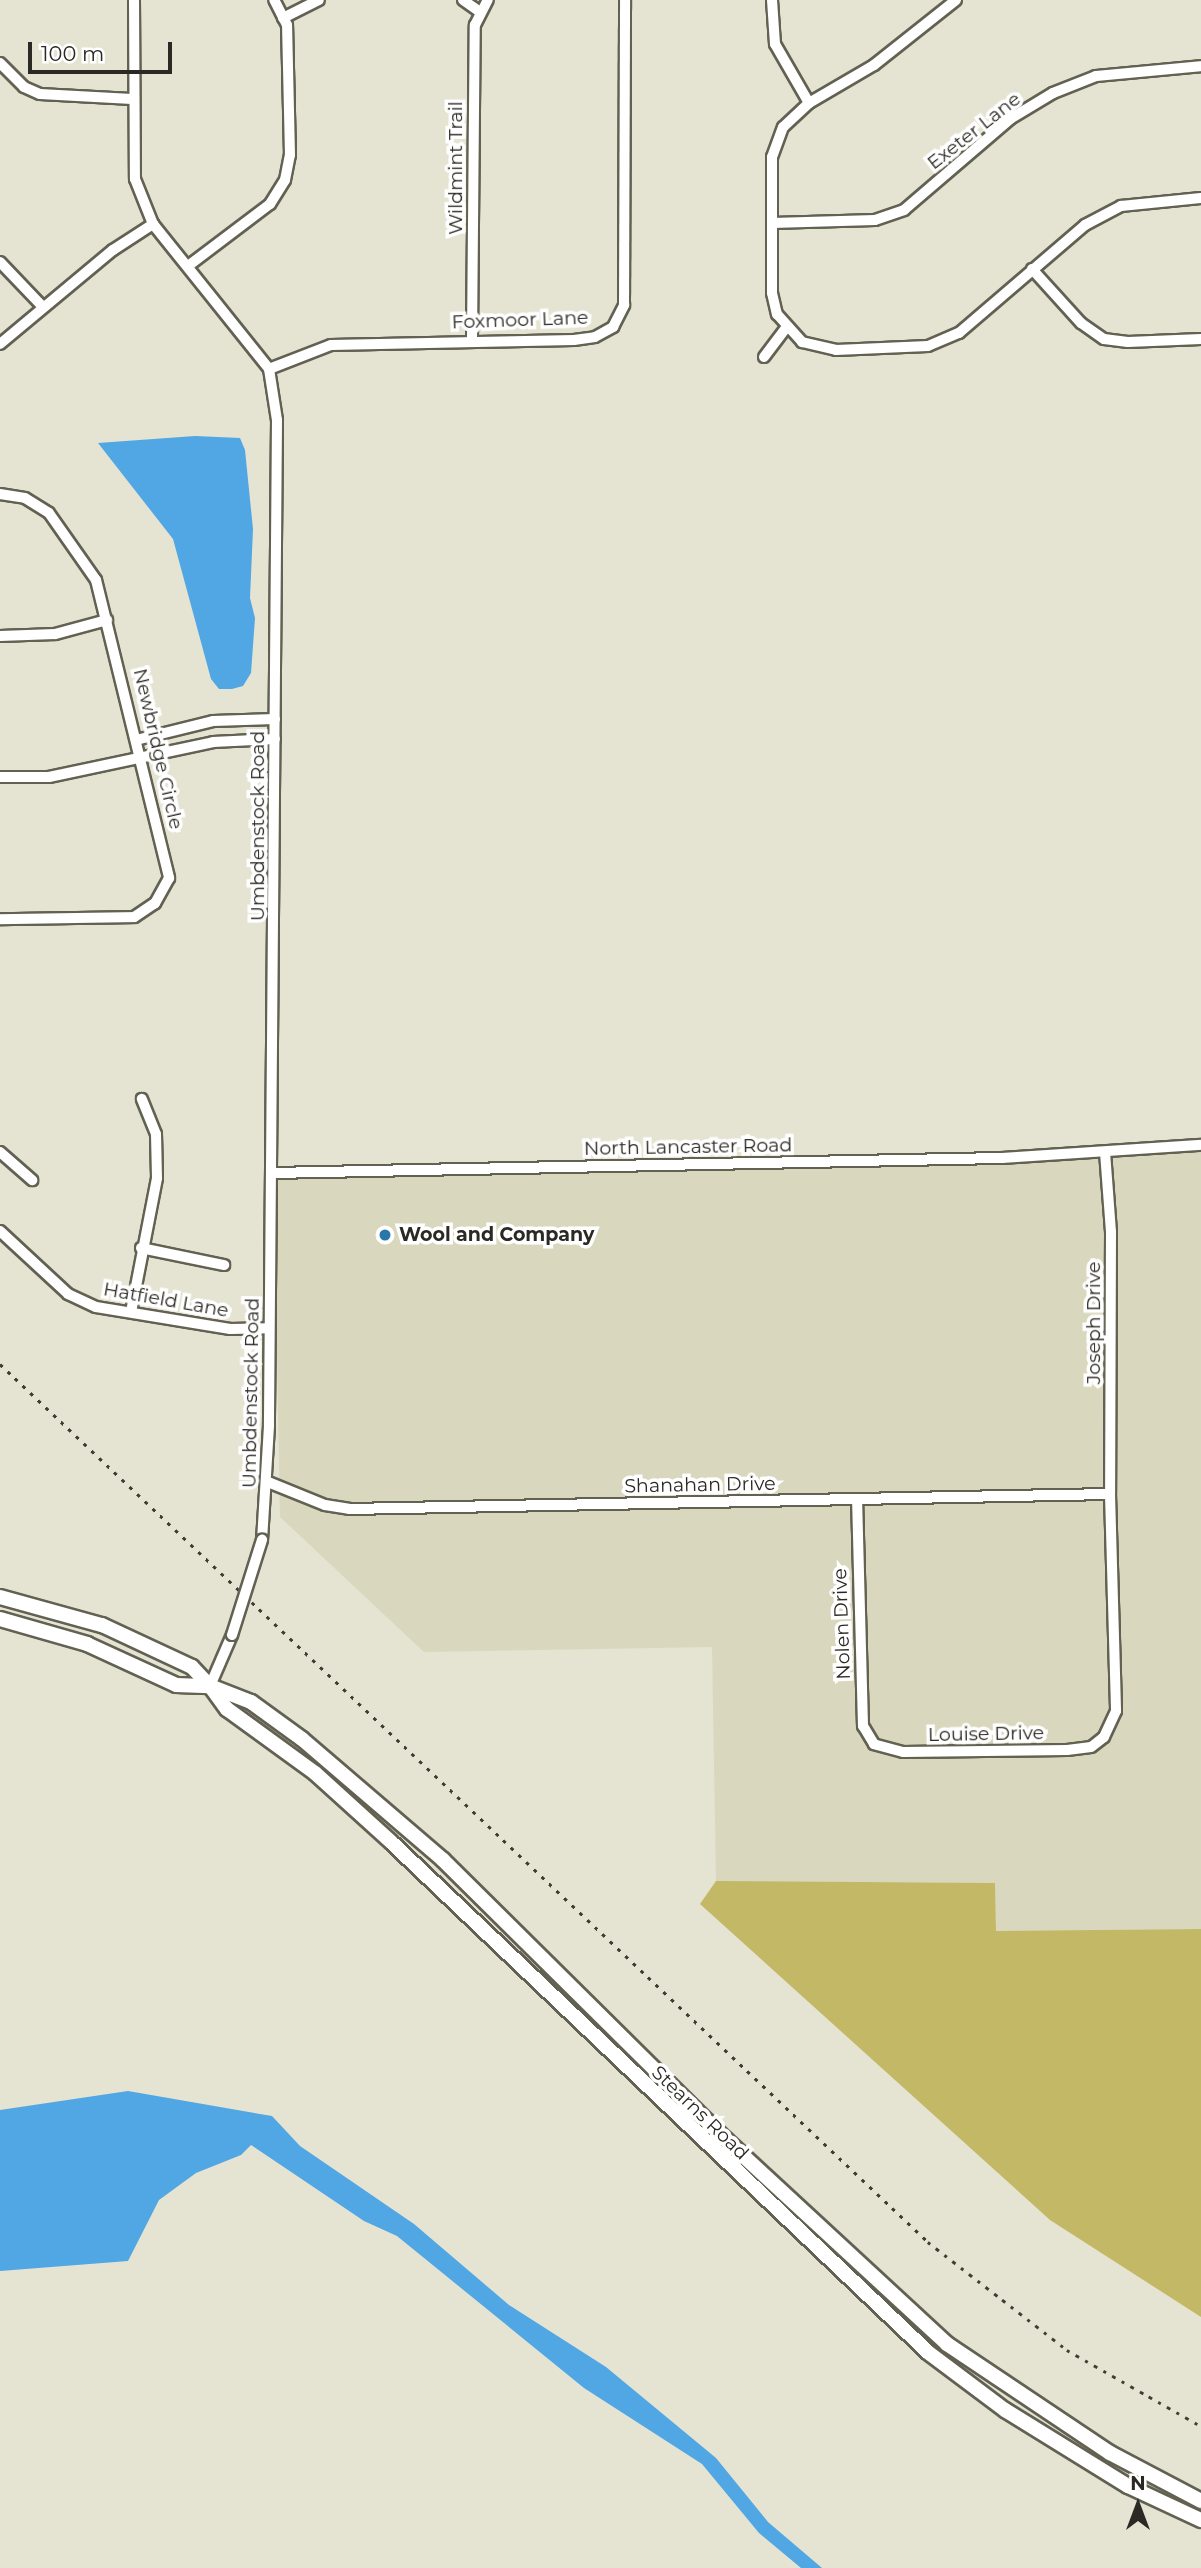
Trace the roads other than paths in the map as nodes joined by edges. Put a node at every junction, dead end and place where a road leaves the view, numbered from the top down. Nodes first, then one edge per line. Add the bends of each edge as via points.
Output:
1 (134, 0) edge
2 (274, 0) edge
3 (319, 0) edge
4 (464, 0) edge
5 (488, 0) edge
6 (625, 0) edge
7 (772, 0) edge
8 (955, 0) edge
9 (479, 11) junction
10 (283, 18) junction
11 (0, 63) edge
12 (1201, 65) edge
13 (132, 99) junction
14 (810, 103) junction
15 (1201, 198) edge
16 (772, 223) junction
17 (153, 224) junction
18 (0, 262) edge
19 (188, 267) junction
20 (1032, 269) junction
21 (42, 306) junction
22 (787, 327) junction
23 (1201, 339) edge
24 (472, 340) junction
25 (0, 344) edge
26 (764, 357) dead end
27 (269, 369) junction
28 (0, 495) edge
29 (107, 621) junction
30 (0, 636) edge
31 (275, 719) junction
32 (275, 739) junction
33 (136, 740) junction
34 (140, 758) junction
35 (0, 777) edge
36 (0, 919) edge
37 (142, 1099) dead end
38 (1201, 1145) edge
39 (0, 1152) edge
40 (1105, 1152) junction
41 (272, 1173) junction
42 (32, 1180) dead end
43 (0, 1231) edge
44 (141, 1248) junction
45 (223, 1265) dead end
46 (131, 1312) junction
47 (268, 1328) junction
48 (268, 1482) junction
49 (1110, 1494) junction
50 (856, 1500) junction
51 (0, 1597) edge
52 (0, 1619) edge
53 (210, 1686) junction
54 (874, 1744) joint
55 (1201, 2501) edge
56 (1201, 2519) edge

1 - 13 street, Umbdenstock Road
2 - 10 street
3 - 10 street
4 - 9 street
5 - 9 street
6 - 24 street, Foxmoor Lane via 621,317 595,337
7 - 14 street via 775,44
8 - 14 street via 874,65
9 - 24 street, Wildmint Trail via 475,25
10 - 19 street via 290,155 285,180 270,204
11 - 13 street via 24,88 40,94
12 - 16 street, Exeter Lane via 1096,76 1053,93 1010,120 904,210 876,220
13 - 17 street, Umbdenstock Road via 135,179
14 - 16 street via 783,127 772,157
15 - 20 street via 1121,206 1085,225
16 - 22 street via 772,293
17 - 19 street, Umbdenstock Road
17 - 21 street
18 - 21 street
19 - 27 street, Umbdenstock Road
20 - 22 street via 958,333 928,346 836,350 802,342
20 - 23 street via 1081,323 1104,339
21 - 25 street
22 - 26 street
24 - 27 street, Foxmoor Lane via 331,345
27 - 31 street, Umbdenstock Road via 277,420
28 - 29 street, Newbridge Circle via 38,504 64,530 96,580
29 - 30 street via 55,634
29 - 33 street, Newbridge Circle
31 - 32 street, Umbdenstock Road
31 - 33 street via 213,721
32 - 34 street via 213,742
32 - 41 street, Umbdenstock Road
33 - 34 street, Newbridge Circle
34 - 35 street via 49,777
34 - 36 street, Newbridge Circle via 169,878 155,903 134,917
37 - 44 street via 156,1134 157,1178
38 - 40 street, North Lancaster Road
39 - 42 street
40 - 41 street, North Lancaster Road
40 - 49 street, Joseph Drive via 1111,1233
41 - 47 street, Umbdenstock Road
43 - 46 street, Hatfield Lane via 68,1294 96,1307
44 - 45 street
44 - 46 street
46 - 47 street, Hatfield Lane via 230,1329
47 - 48 street, Umbdenstock Road
48 - 50 street, Shanahan Drive via 325,1505 349,1509
48 - 53 street, Umbdenstock Road, bridge via 262,1540 232,1635
49 - 50 street, Shanahan Drive
49 - 54 street, Louise Drive via 1116,1711 1100,1742 1067,1750 915,1752
50 - 54 street, Nolen Drive via 863,1726
51 - 53 main road, Stearns Road via 102,1625 192,1667
52 - 53 main road, Stearns Road via 87,1644 176,1685
53 - 55 main road, Stearns Road via 251,1702 302,1739 443,1860 725,2139 947,2344 1111,2453
53 - 56 main road, Stearns Road via 227,1710 315,1773 391,1842 929,2353 1005,2410 1128,2486

